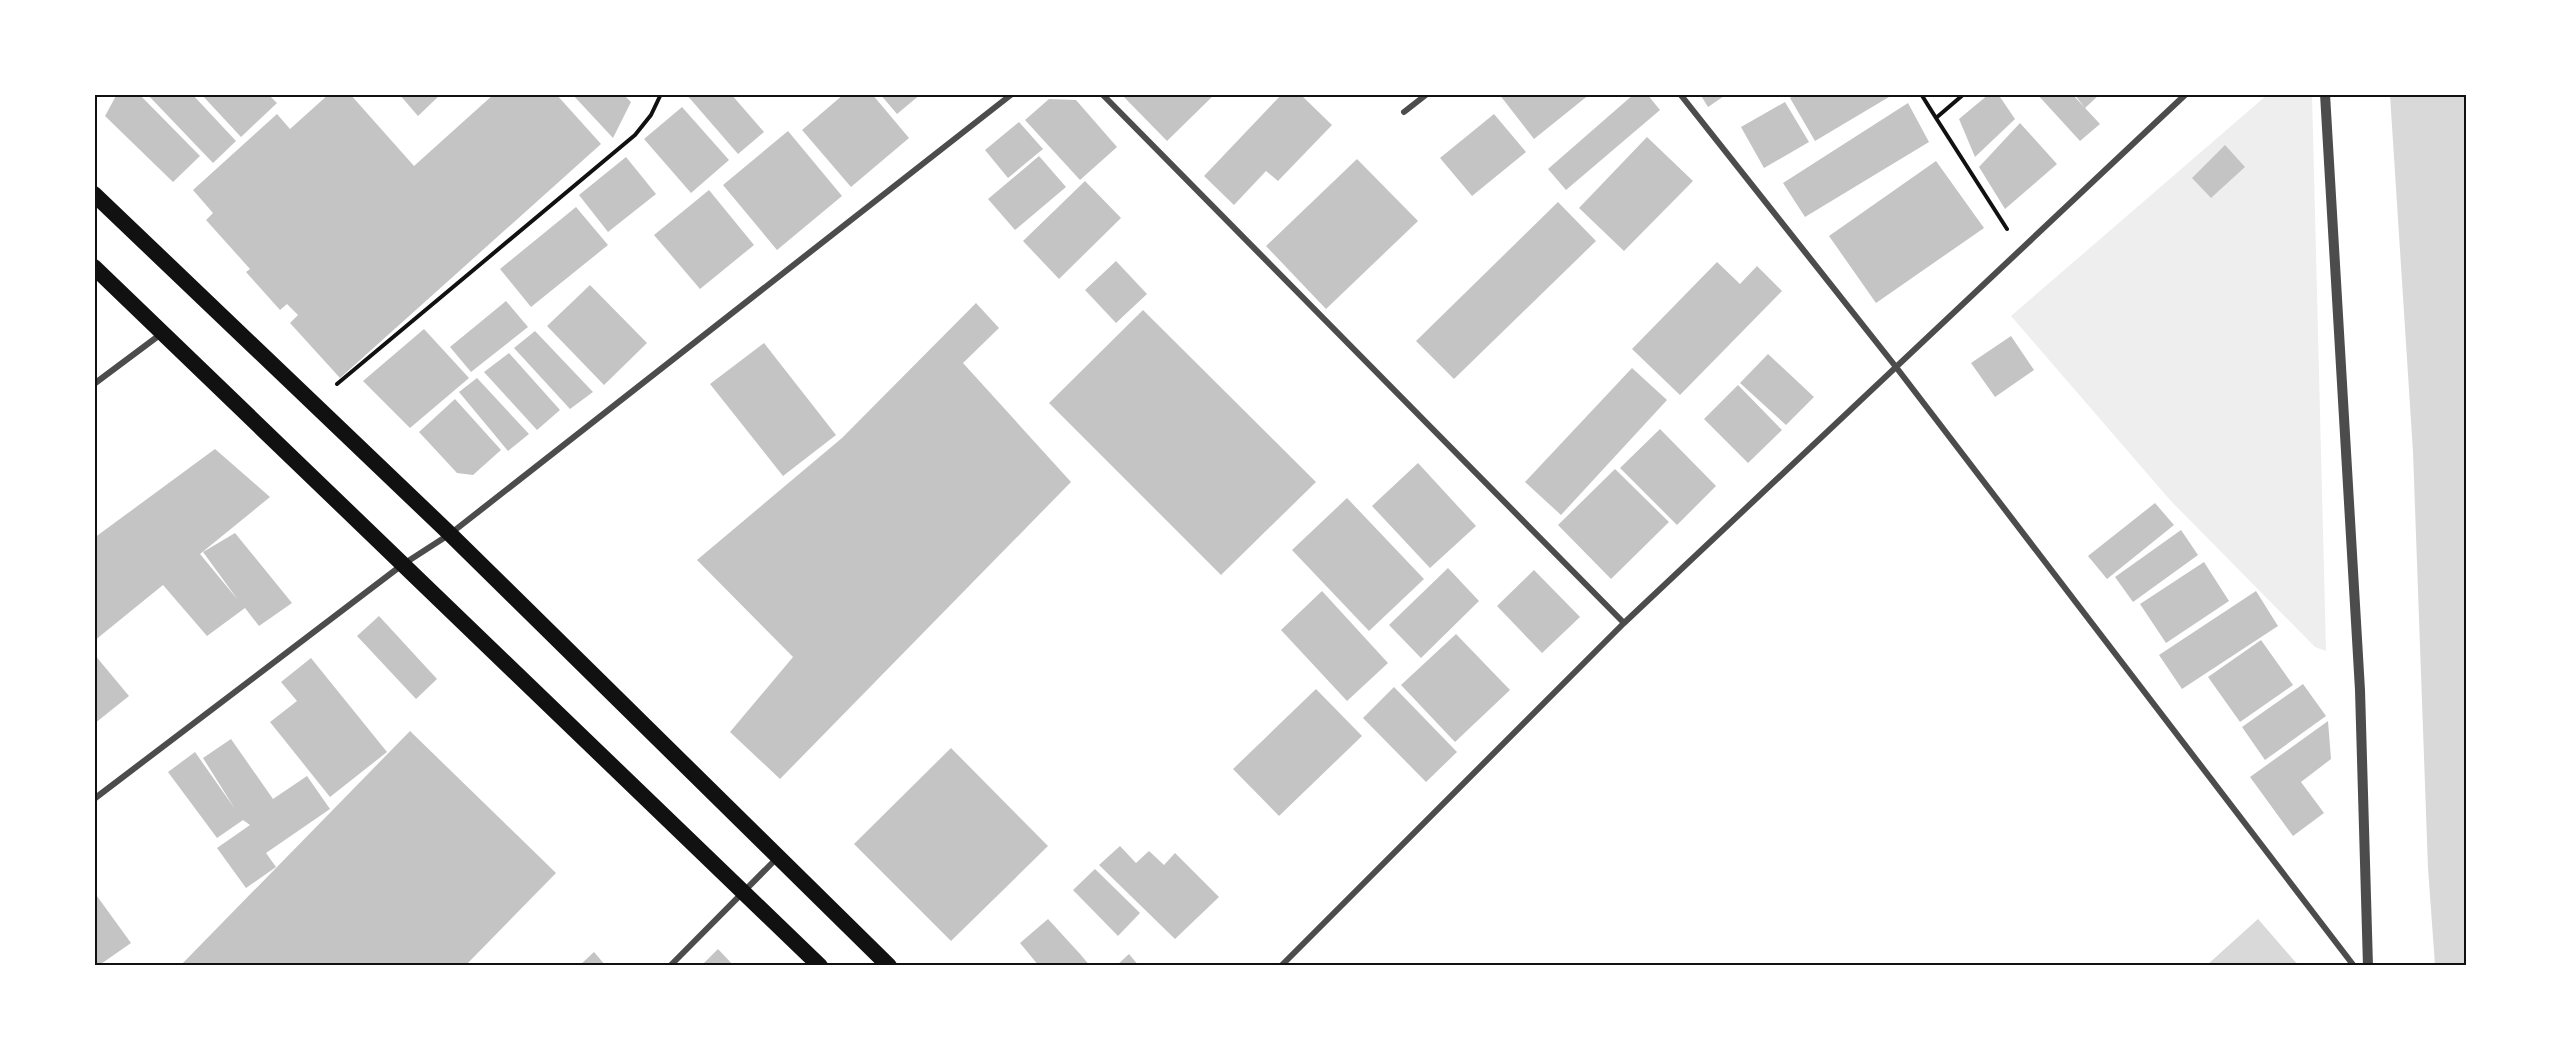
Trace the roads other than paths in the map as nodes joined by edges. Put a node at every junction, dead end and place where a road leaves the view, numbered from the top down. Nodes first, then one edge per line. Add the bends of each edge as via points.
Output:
1 (1012, 94) edge
2 (1102, 94) edge
3 (1427, 94) edge
4 (1680, 94) edge
5 (2186, 94) edge
6 (2325, 94) edge
7 (1404, 112) dead end
8 (94, 194) edge
9 (94, 267) edge
10 (164, 332) junction
11 (1896, 367) junction
12 (94, 384) edge
13 (450, 534) junction
14 (402, 566) junction
15 (1624, 623) junction
16 (94, 799) edge
17 (778, 857) junction
18 (742, 891) junction
19 (670, 966) edge
20 (820, 966) edge
21 (889, 966) edge
22 (1281, 966) edge
23 (2354, 966) edge
24 (2368, 966) edge

1 - 13 street
2 - 15 street
3 - 7 street
4 - 11 street
5 - 11 street
6 - 24 street via 2360,690
8 - 13 highway
9 - 10 highway
10 - 12 street
10 - 14 highway
11 - 15 street
11 - 23 street
13 - 14 street
13 - 17 highway
14 - 16 street
14 - 18 highway
15 - 22 street
17 - 18 street
17 - 21 highway
18 - 19 street
18 - 20 highway

